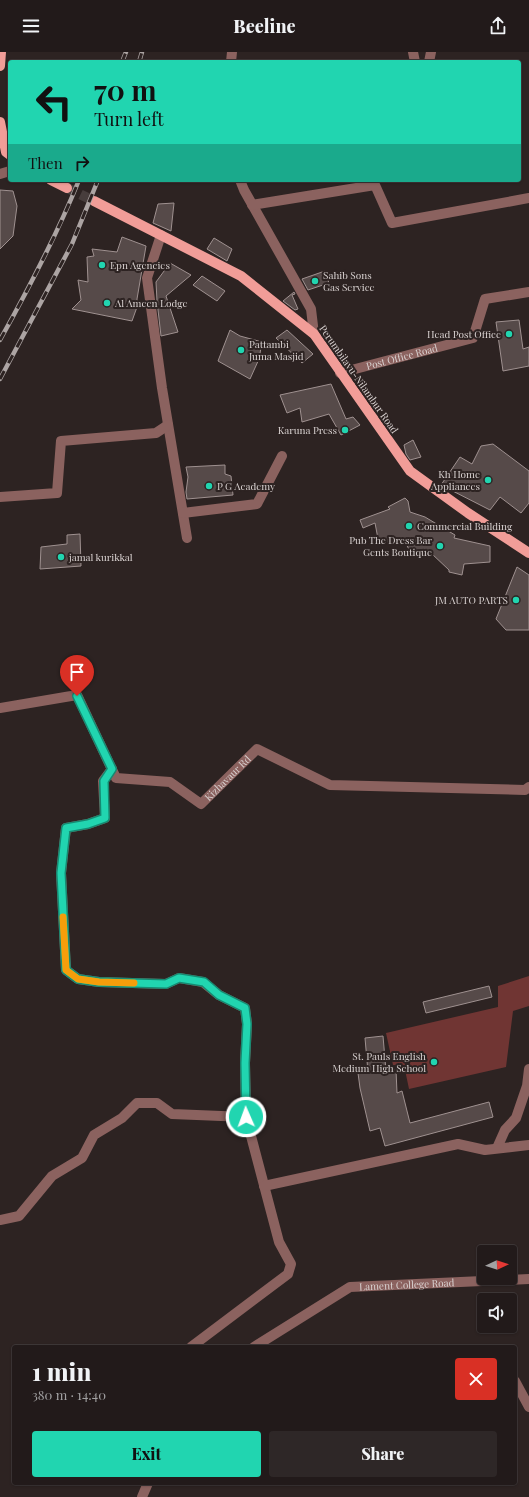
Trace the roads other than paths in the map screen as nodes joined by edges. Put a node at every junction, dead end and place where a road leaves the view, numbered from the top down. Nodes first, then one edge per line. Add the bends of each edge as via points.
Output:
1 (0, 52) edge
2 (0, 66) edge
3 (0, 122) edge
4 (8, 154) edge
5 (55, 182) edge
6 (241, 182) edge
7 (67, 188) tunnel mouth
8 (529, 198) edge
9 (94, 201) tunnel mouth
10 (252, 205) junction
11 (161, 235) junction
12 (529, 292) edge
13 (314, 334) junction
14 (340, 373) junction
15 (168, 425) junction
16 (282, 456) dead end
17 (0, 497) edge
18 (183, 513) junction
19 (187, 538) dead end
20 (529, 554) edge
21 (0, 708) edge
22 (112, 769) junction
23 (529, 787) edge
24 (529, 1069) edge
25 (246, 1117) junction
26 (529, 1144) edge
27 (497, 1148) junction
28 (264, 1186) junction
29 (0, 1220) edge
30 (529, 1279) edge
31 (194, 1345) edge
32 (257, 1345) edge
33 (517, 1385) edge
34 (529, 1407) edge
35 (147, 1485) edge
36 (142, 1497) edge

1 - 2 main road
3 - 4 main road
5 - 7 main road
6 - 10 street
8 - 10 street via 392,223 376,185
9 - 11 main road, Perumbilavu-Nilambur Road
10 - 13 street via 310,309
11 - 13 main road, Perumbilavu-Nilambur Road via 241,276
11 - 15 street via 147,278
12 - 14 street, Post Office Road via 485,299 473,338
13 - 14 main road, Perumbilavu-Nilambur Road
14 - 20 main road, Perumbilavu-Nilambur Road via 410,471
15 - 17 street via 156,433 61,441 57,493
15 - 18 street
16 - 18 street via 257,504
18 - 19 street
21 - 22 street, Kizhavaur Rd via 77,696
22 - 23 street, Kizhavaur Rd via 116,778 170,782 200,804 257,749 330,785 525,790
22 - 25 street via 104,781 105,818 66,828 61,873 66,970 78,979 99,982 166,984 179,978 204,982 219,995 245,1008
24 - 27 street via 527,1086 516,1118 504,1130
25 - 28 street
25 - 29 street via 172,1114 157,1103 137,1103 122,1118 94,1135 82,1158 52,1176 19,1216
26 - 27 street
27 - 28 street via 485,1150 458,1144
28 - 31 street via 279,1242 291,1264 288,1274
30 - 32 street, Lament College Road via 350,1287
33 - 34 street
35 - 36 street

